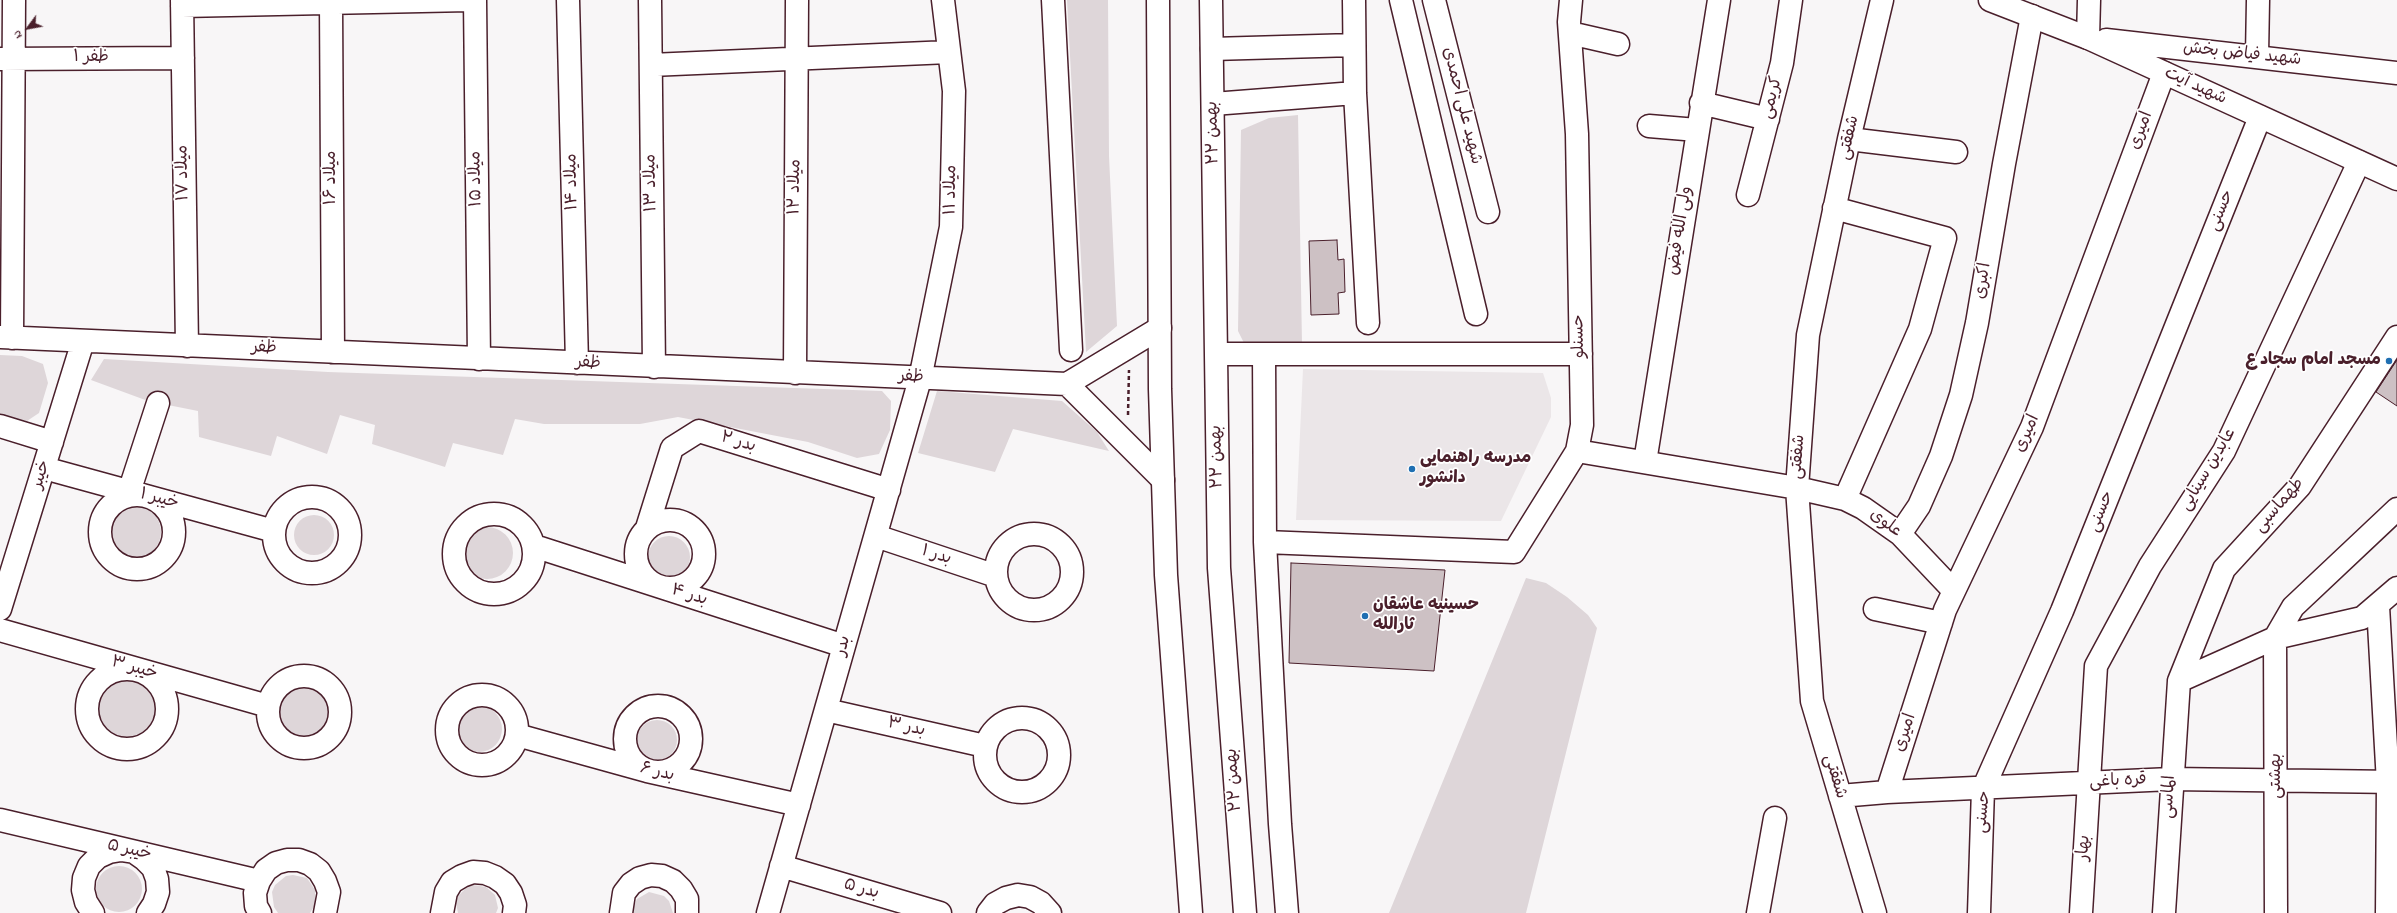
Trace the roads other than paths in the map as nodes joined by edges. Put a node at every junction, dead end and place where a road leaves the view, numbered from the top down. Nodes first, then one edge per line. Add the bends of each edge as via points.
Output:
1 (14, 0) edge
2 (469, 0) edge
3 (474, 0) edge
4 (568, 0) edge
5 (650, 0) edge
6 (797, 0) edge
7 (943, 0) edge
8 (1053, 0) edge
9 (1158, 0) edge
10 (1211, 0) edge
11 (1354, 0) edge
12 (1401, 0) edge
13 (1434, 0) edge
14 (1571, 0) edge
15 (1719, 0) edge
16 (1791, 0) edge
17 (1882, 0) edge
18 (1990, 0) edge
19 (2089, 0) edge
20 (2258, 0) edge
21 (182, 3) edge
22 (330, 3) junction
23 (2032, 16) junction
24 (1570, 33) junction
25 (2088, 38) junction
26 (1618, 44) dead end
27 (1354, 45) junction
28 (1212, 49) junction
29 (950, 52) junction
30 (2257, 56) junction
31 (183, 58) junction
32 (7, 59) edge
33 (798, 59) junction
34 (651, 65) junction
35 (2397, 72) edge
36 (2164, 73) junction
37 (1355, 93) junction
38 (1213, 104) junction
39 (1701, 104) junction
40 (2260, 117) junction
41 (1768, 119) junction
42 (1649, 126) dead end
43 (1697, 130) junction
44 (1849, 139) junction
45 (1956, 152) dead end
46 (2359, 162) junction
47 (2397, 179) edge
48 (1748, 195) dead end
49 (1834, 208) junction
50 (1488, 212) dead end
51 (1476, 314) dead end
52 (1368, 323) dead end
53 (1160, 328) junction
54 (2397, 337) edge
55 (6, 338) edge
56 (83, 341) junction
57 (186, 346) junction
58 (1071, 350) dead end
59 (333, 352) junction
60 (1218, 354) junction
61 (1264, 354) junction
62 (1581, 354) junction
63 (479, 359) junction
64 (577, 363) junction
65 (654, 367) junction
66 (795, 373) junction
67 (920, 378) junction
68 (1067, 384) junction
69 (158, 403) dead end
70 (0, 426) edge
71 (52, 442) junction
72 (1577, 451) junction
73 (1645, 462) junction
74 (44, 468) junction
75 (1163, 480) junction
76 (1797, 488) junction
77 (889, 490) junction
78 (129, 492) junction
79 (1845, 499) junction
80 (2397, 509) edge
81 (647, 528) junction
82 (274, 531) dead end
83 (1900, 534) junction
84 (876, 536) junction
85 (1265, 542) junction
86 (534, 546) dead end
87 (6, 573) edge
88 (996, 576) dead end
89 (661, 587) junction
90 (2397, 588) edge
91 (1954, 591) junction
92 (2378, 606) junction
93 (0, 609) edge
94 (1875, 609) dead end
95 (1941, 623) junction
96 (0, 630) edge
97 (2275, 638) junction
98 (844, 646) junction
99 (2179, 681) junction
100 (268, 706) dead end
101 (826, 710) junction
102 (517, 735) dead end
103 (985, 746) dead end
104 (2171, 779) junction
105 (2277, 781) junction
106 (2393, 782) edge
107 (2090, 783) junction
108 (1983, 789) junction
109 (1887, 792) junction
110 (1840, 796) junction
111 (799, 805) junction
112 (1775, 818) dead end
113 (0, 820) edge
114 (134, 852) junction
115 (782, 866) junction
116 (258, 881) junction
117 (93, 913) edge
118 (148, 913) edge
119 (260, 913) edge
120 (325, 913) edge
121 (442, 913) edge
122 (514, 913) edge
123 (621, 913) edge
124 (687, 913) edge
125 (768, 913) edge
126 (940, 913) edge
127 (988, 913) edge
128 (1050, 913) edge
129 (1191, 913) edge
130 (1245, 913) edge
131 (1287, 913) edge
132 (1758, 913) edge
133 (1875, 913) edge
134 (1979, 913) edge
135 (2081, 913) edge
136 (2164, 913) edge
137 (2276, 913) edge
138 (2387, 913) edge

1 - 32 main road
2 - 22 main road
3 - 63 main road, میلاد ۱۵
4 - 64 main road, میلاد ۱۴
5 - 34 main road, میلاد ۱۳
6 - 33 main road, میلاد ۱۲
7 - 29 main road, میلاد ۱۱
8 - 58 main road
9 - 53 main road
10 - 28 main road, ۲۲ بهمن
11 - 27 main road
12 - 51 main road
13 - 50 main road, شهید علی احمدی
14 - 24 main road, حسنلو
15 - 39 main road, ولی الله فیض
16 - 41 main road, کریمی via 1782,63
17 - 44 main road, شفقتی
18 - 23 main road, شهید آیت
19 - 25 main road
20 - 30 main road
21 - 22 main road
21 - 31 main road, میلاد ۱۷
22 - 59 main road, میلاد ۱۶
23 - 25 main road, شهید آیت
23 - 83 main road, اکبری via 1977,323 1961,395 1941,456 1919,506
24 - 26 main road
24 - 62 main road, حسنلو via 1577,134
25 - 30 main road, شهید فیاض بخش
25 - 36 main road, شهید آیت
27 - 28 main road
27 - 37 main road
28 - 38 main road, ۲۲ بهمن
29 - 33 main road
29 - 67 main road, میلاد ۱۱ via 954,91 951,227
30 - 35 main road, شهید فیاض بخش
31 - 32 main road, ظفر ۱
31 - 57 main road, میلاد ۱۷
32 - 55 main road
33 - 34 main road
33 - 66 main road, میلاد ۱۲
34 - 65 main road, میلاد ۱۳
36 - 40 main road, شهید آیت
36 - 91 main road, امیری via 2032,427
37 - 38 main road
37 - 52 main road
38 - 60 main road, ۲۲ بهمن
39 - 41 main road
39 - 43 main road, ولی الله فیض
40 - 46 main road, شهید آیت
40 - 108 main road, حسنی via 2062,611
41 - 48 main road, کریمی
42 - 43 main road
43 - 73 main road, ولی الله فیض
44 - 45 main road
44 - 49 main road, شفقتی
46 - 47 main road, شهید آیت
46 - 107 main road, عابدین سینایی via 2224,451 2150,566 2096,666
49 - 76 main road, شفقتی via 1808,335
49 - 79 main road via 1945,238 1920,329
53 - 68 main road
53 - 75 main road
54 - 99 main road, طهماسبی via 2300,486 2224,569
55 - 56 main road, ظفر
56 - 57 main road, ظفر
56 - 71 main road, خیبر
57 - 59 main road, ظفر
59 - 63 main road, ظفر
60 - 61 main road
60 - 130 main road, ۲۲ بهمن via 1219,568
61 - 62 main road
61 - 85 main road
62 - 72 main road, حسنلو via 1582,425
63 - 64 main road, ظفر
64 - 65 main road, ظفر
65 - 66 main road, ظفر
66 - 67 main road, ظفر
67 - 68 main road, ظفر
67 - 77 main road, بدر
68 - 75 main road
69 - 78 main road
70 - 71 main road
71 - 74 main road, خیبر
72 - 73 main road
72 - 85 main road via 1514,552
73 - 76 main road
74 - 78 main road, خیبر ۱
74 - 87 main road, خیبر
75 - 129 main road via 1166,575
76 - 79 main road, علوی
76 - 110 main road, شفقتی via 1812,702
77 - 81 main road, بدر ۲ via 700,431 672,448
77 - 84 main road, بدر
78 - 82 main road, خیبر ۱
79 - 83 main road, علوی via 1863,508
80 - 97 main road via 2293,608
81 - 89 main road via 636,547 636,558 639,570 646,579
81 - 89 main road via 662,521 679,521 698,534 703,544 702,566 696,576 677,588
83 - 91 main road, علوی
84 - 88 main road, بدر ۱
84 - 98 main road, بدر
85 - 131 main road
86 - 89 main road, بدر ۴
87 - 93 main road, خیبر
89 - 98 main road, بدر ۴
90 - 92 main road
91 - 95 main road, امیری
92 - 97 main road via 2362,618
92 - 106 main road
94 - 95 main road
95 - 109 main road, امیری
96 - 100 main road, خیبر ۳
97 - 99 main road
97 - 105 main road, بهشتی
98 - 101 main road, بدر
99 - 104 main road, الماسی
101 - 103 main road, بدر ۳
101 - 111 main road, بدر
102 - 111 main road, بدر ۶ via 647,771
104 - 105 main road, قره باغی
104 - 107 main road, قره باغی
104 - 136 main road, الماسی
105 - 106 main road, قره باغی
105 - 137 main road, بهشتی
106 - 138 main road
107 - 108 main road, قره باغی
107 - 135 main road, بهار
108 - 109 main road, قره باغی
108 - 134 main road, حسنی
109 - 110 main road, قره باغی
110 - 133 main road, شفقتی
111 - 115 main road, بدر
112 - 132 main road
113 - 114 main road, خیبر ۵
114 - 116 main road, خیبر ۵
114 - 117 main road via 109,852 98,857 89,866 83,890 86,902
114 - 118 main road via 153,868 157,879 158,892
115 - 125 main road, بدر
115 - 126 main road, بدر ۵
116 - 119 main road via 255,893 256,906
116 - 120 main road via 266,870 276,863 299,860 310,864 319,871 329,892
121 - 122 main road via 442,903 452,882 473,872 490,875 505,884 515,905
123 - 124 main road via 624,893 631,884 651,875 662,876 682,888 687,899
127 - 128 main road via 995,904 1018,895 1041,902

